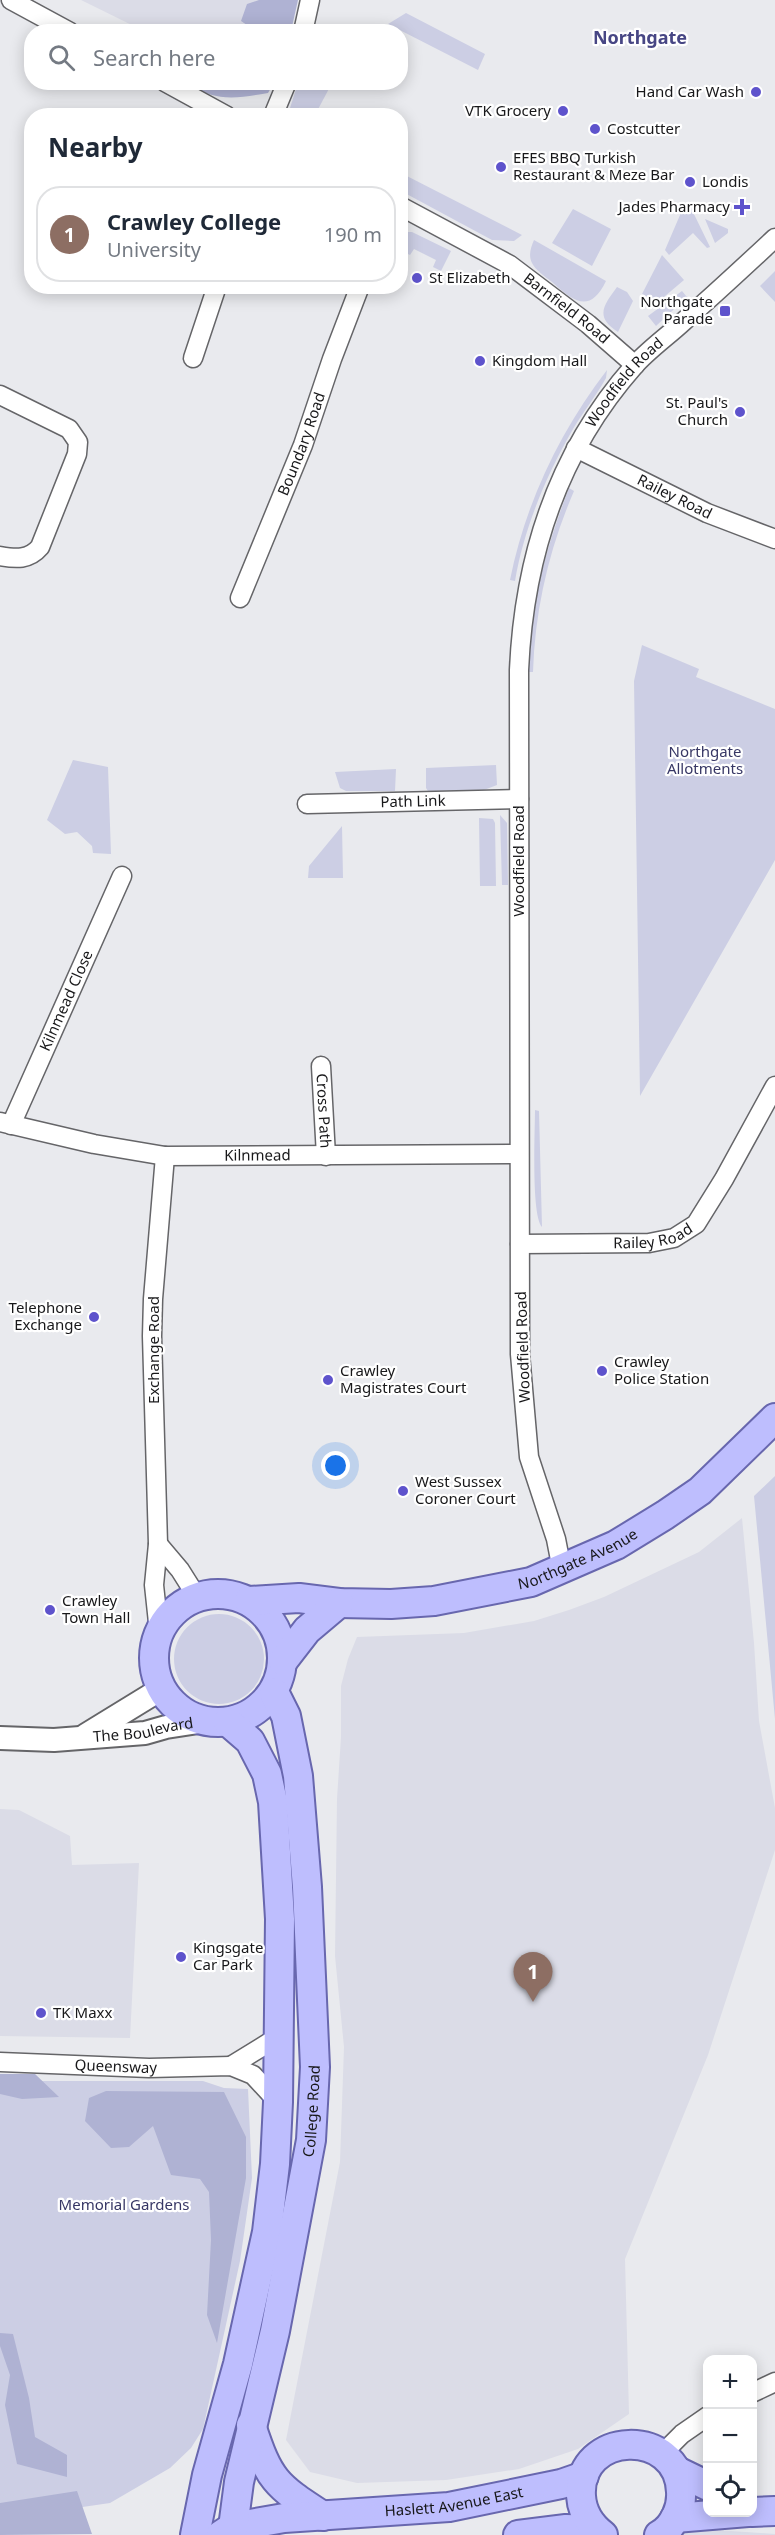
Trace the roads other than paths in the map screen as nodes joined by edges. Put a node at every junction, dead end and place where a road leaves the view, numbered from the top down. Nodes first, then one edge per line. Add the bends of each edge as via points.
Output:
1 (11, 0) edge
2 (310, 0) edge
3 (55, 24) edge
4 (305, 24) edge
5 (178, 90) edge
6 (284, 90) edge
7 (209, 108) edge
8 (276, 108) edge
9 (408, 210) edge
10 (775, 238) edge
11 (214, 294) edge
12 (357, 294) edge
13 (193, 358) dead end
14 (635, 365) junction
15 (0, 395) edge
16 (576, 448) junction
17 (775, 539) edge
18 (0, 556) edge
19 (240, 598) dead end
20 (519, 800) junction
21 (307, 804) dead end
22 (122, 876) dead end
23 (321, 1066) dead end
24 (775, 1086) edge
25 (5, 1123) edge
26 (519, 1154) junction
27 (165, 1156) junction
28 (326, 1156) junction
29 (520, 1244) junction
30 (775, 1418) edge
31 (158, 1544) junction
32 (562, 1570) junction
33 (197, 1597) junction
34 (249, 1601) junction
35 (339, 1603) junction
36 (159, 1632) junction
37 (283, 1661) junction
38 (161, 1689) junction
39 (274, 1692) junction
40 (216, 1722) junction
41 (83, 1737) junction
42 (0, 1738) edge
43 (280, 2035) junction
44 (0, 2062) edge
45 (231, 2066) junction
46 (278, 2102) junction
47 (775, 2382) edge
48 (757, 2391) edge
49 (703, 2419) edge
50 (251, 2425) junction
51 (669, 2463) junction
52 (584, 2476) junction
53 (703, 2484) edge
54 (760, 2510) edge
55 (322, 2516) junction
56 (667, 2527) edge
57 (228, 2532) edge
58 (599, 2532) edge
59 (195, 2535) edge
60 (519, 2535) edge

1 - 3 street
2 - 4 street
5 - 7 street
6 - 8 street
9 - 14 street, Barnfield Road via 510,265
10 - 14 street, Woodfield Road
11 - 13 street
12 - 19 street, Boundary Road via 303,445
14 - 16 street, Woodfield Road
15 - 18 street via 69,429 78,442 77,454 40,547 19,558
16 - 17 street, Railey Road via 707,513
16 - 20 street, Woodfield Road via 542,526 524,608 519,670
20 - 21 street, Path Link
20 - 26 street, Woodfield Road
22 - 25 street, Kilnmead Close
23 - 28 street, Cross Path
24 - 29 street, Railey Road via 724,1179 689,1229 674,1238 649,1243
25 - 27 street, Kilnmead
26 - 28 street, Kilnmead
26 - 29 street, Woodfield Road
27 - 28 street, Kilnmead
27 - 31 street, Exchange Road via 153,1299
29 - 32 street, Woodfield Road via 520,1354 529,1457
30 - 32 main road, Northgate Avenue via 700,1491 616,1545
31 - 33 street
31 - 36 street, Exchange Road via 154,1584
32 - 35 main road, Northgate Avenue via 531,1582 434,1601
33 - 34 main road via 229,1594
33 - 36 main road via 170,1614
34 - 35 main road, Northgate Avenue via 299,1598
34 - 37 main road via 276,1628
35 - 37 main road via 306,1630
36 - 38 main road via 154,1652
37 - 39 main road
38 - 40 main road via 188,1715
38 - 41 street, The Boulevard
39 - 40 main road via 246,1717
39 - 50 main road, College Road via 286,1716 298,1776 315,2067 311,2140 275,2331
40 - 41 street, The Boulevard
40 - 43 main road, College Road via 250,1741 267,1774 273,1802 280,1919
41 - 42 street, The Boulevard
43 - 45 street
43 - 46 main road, College Road
44 - 45 street, Queensway via 149,2068
45 - 46 street, Queensway via 253,2075
46 - 59 main road, College Road via 267,2232
47 - 48 street
49 - 51 street via 681,2434
50 - 55 main road via 273,2480
50 - 57 main road, College Road
51 - 52 main road via 647,2446 615,2446 598,2457
51 - 53 main road
51 - 56 main road via 681,2484 681,2496
52 - 55 main road, Haslett Avenue East via 450,2507
52 - 58 main road via 582,2505
54 - 56 main road
55 - 57 main road, Haslett Avenue East via 284,2518
58 - 60 main road via 566,2529

